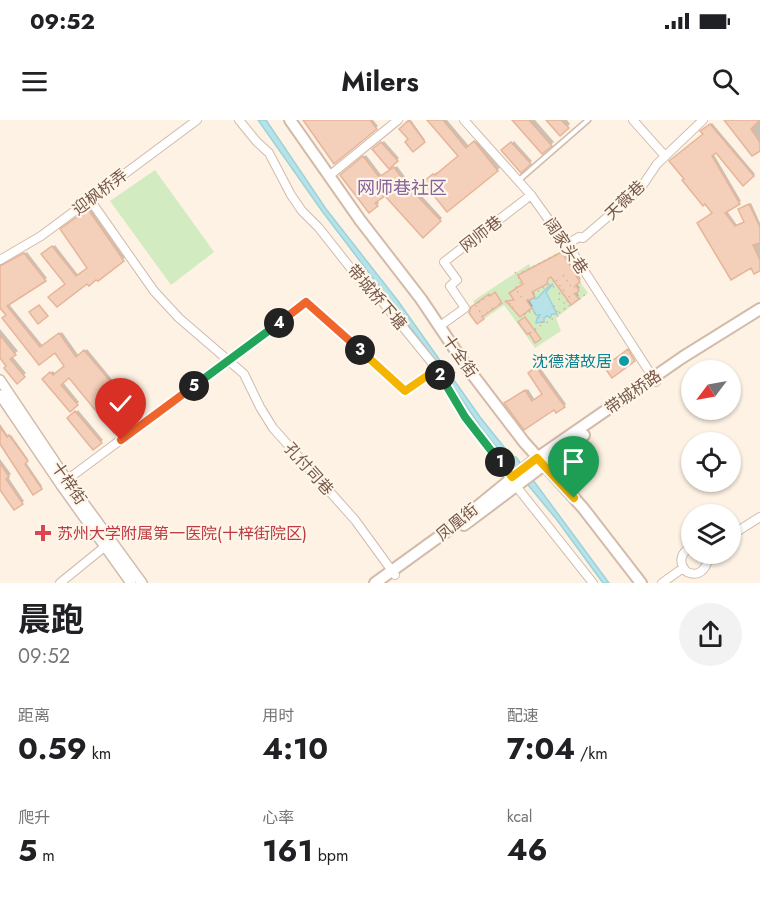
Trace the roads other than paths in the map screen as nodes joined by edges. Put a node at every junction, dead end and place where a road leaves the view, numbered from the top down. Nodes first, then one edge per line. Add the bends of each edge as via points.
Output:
1 (197, 120) edge
2 (239, 120) edge
3 (290, 120) edge
4 (398, 120) edge
5 (464, 120) edge
6 (588, 120) edge
7 (633, 120) edge
8 (703, 120) edge
9 (665, 156) junction
10 (328, 176) junction
11 (519, 180) junction
12 (531, 195) junction
13 (90, 200) junction
14 (564, 248) junction
15 (0, 260) edge
16 (760, 309) edge
17 (760, 315) edge
18 (440, 326) junction
19 (228, 361) junction
20 (437, 369) junction
21 (0, 380) edge
22 (655, 380) junction
23 (0, 395) edge
24 (536, 464) junction
25 (514, 481) junction
26 (64, 483) junction
27 (760, 517) edge
28 (741, 529) edge
29 (108, 544) junction
30 (681, 564) edge
31 (706, 564) edge
32 (683, 568) junction
33 (394, 573) junction
34 (60, 583) edge
35 (131, 583) edge
36 (142, 583) edge
37 (375, 583) edge
38 (384, 583) edge
39 (593, 583) edge
40 (641, 583) edge
41 (662, 583) edge

1 - 13 street, 迎枫桥弄
2 - 20 street, 带城桥下塘 via 269,153 302,211
3 - 10 main road, 十全街
4 - 10 street
5 - 11 street, 阔家头巷
6 - 11 lane
7 - 9 street
8 - 9 street, 天薇巷
9 - 14 street, 天薇巷 via 640,189 583,238
10 - 18 main road, 十全街
11 - 12 street, 阔家头巷
12 - 14 street, 阔家头巷
12 - 18 street, 网师巷 via 444,262 457,280 450,286 465,308
13 - 15 street, 迎枫桥弄
13 - 19 street, 孔付司巷 via 154,291
14 - 22 street, 阔家头巷
16 - 22 main road, 带城桥路
17 - 22 main road, 带城桥路
18 - 24 main road, 十全街
19 - 20 street via 306,302 405,391
19 - 26 street
19 - 33 street, 孔付司巷 via 244,374 273,428 355,520
20 - 25 street, 带城桥下塘 via 465,417
21 - 26 street, 十梓街
22 - 24 main road, 带城桥路
23 - 26 street, 十梓街
24 - 25 main road, 凤凰街
24 - 40 main road, 十全街 via 579,503
25 - 33 main road, 凤凰街
25 - 39 street, 带城桥下塘
26 - 29 street, 十梓街
27 - 28 street
29 - 34 street
29 - 35 street, 十梓街
29 - 36 street, 十梓街
30 - 32 street
31 - 32 street via 702,572 692,574
32 - 41 street
33 - 37 main road, 凤凰街
33 - 38 main road, 凤凰街

